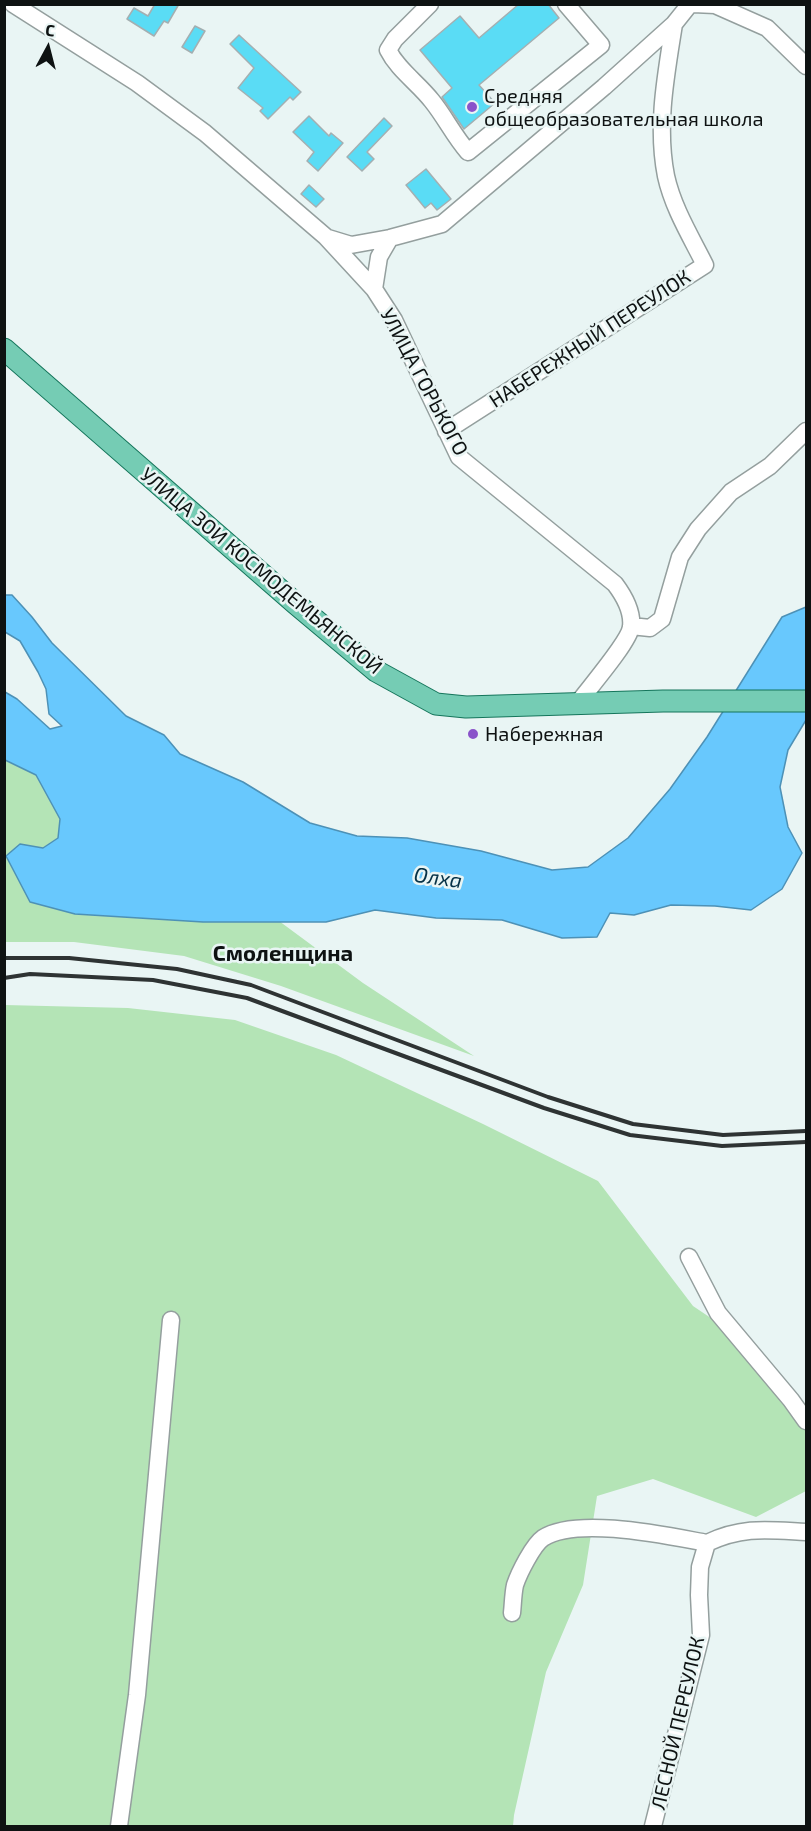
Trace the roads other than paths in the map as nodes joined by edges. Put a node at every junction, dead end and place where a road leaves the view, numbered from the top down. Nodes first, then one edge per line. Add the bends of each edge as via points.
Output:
1 (13, 4) edge
2 (430, 4) edge
3 (566, 4) edge
4 (691, 4) edge
5 (674, 24) junction
6 (807, 66) edge
7 (326, 237) junction
8 (390, 238) junction
9 (374, 289) junction
10 (4, 349) edge
11 (446, 430) junction
12 (807, 431) edge
13 (631, 626) junction
14 (807, 702) edge
15 (578, 703) junction
16 (689, 1257) dead end
17 (171, 1320) dead end
18 (807, 1422) edge
19 (807, 1532) edge
20 (707, 1543) junction
21 (512, 1613) dead end
22 (119, 1827) edge
23 (653, 1827) edge

1 - 7 street, УЛИЦА ГОРЬКОГО via 137,83 205,133
2 - 3 street via 388,50 431,99 468,152 601,45
4 - 5 street
4 - 6 street via 715,5 767,28
5 - 8 street via 442,224
5 - 11 street, НАБЕРЕЖНЫЙ ПЕРЕУЛОК via 661,117 663,150 678,211 705,265
7 - 8 street via 351,245
7 - 9 street, УЛИЦА ГОРЬКОГО
8 - 9 street via 380,257
9 - 11 street, УЛИЦА ГОРЬКОГО via 394,320
10 - 15 main road, УЛИЦА ЗОИ КОСМОДЕМЬЯНСКОЙ via 375,671 436,704 466,707
11 - 13 street, УЛИЦА ГОРЬКОГО via 459,457 615,584 626,600
12 - 13 street via 770,466 731,492 698,529 680,557 662,620 650,628
13 - 15 street via 626,639
14 - 15 main road, УЛИЦА ЗОИ КОСМОДЕМЬЯНСКОЙ
16 - 18 street via 718,1312
17 - 22 street via 137,1695
19 - 20 street via 747,1530
20 - 21 street via 593,1527 560,1530 542,1539 529,1556 515,1585
20 - 23 street, ЛЕСНОЙ ПЕРЕУЛОК via 700,1567 701,1635

